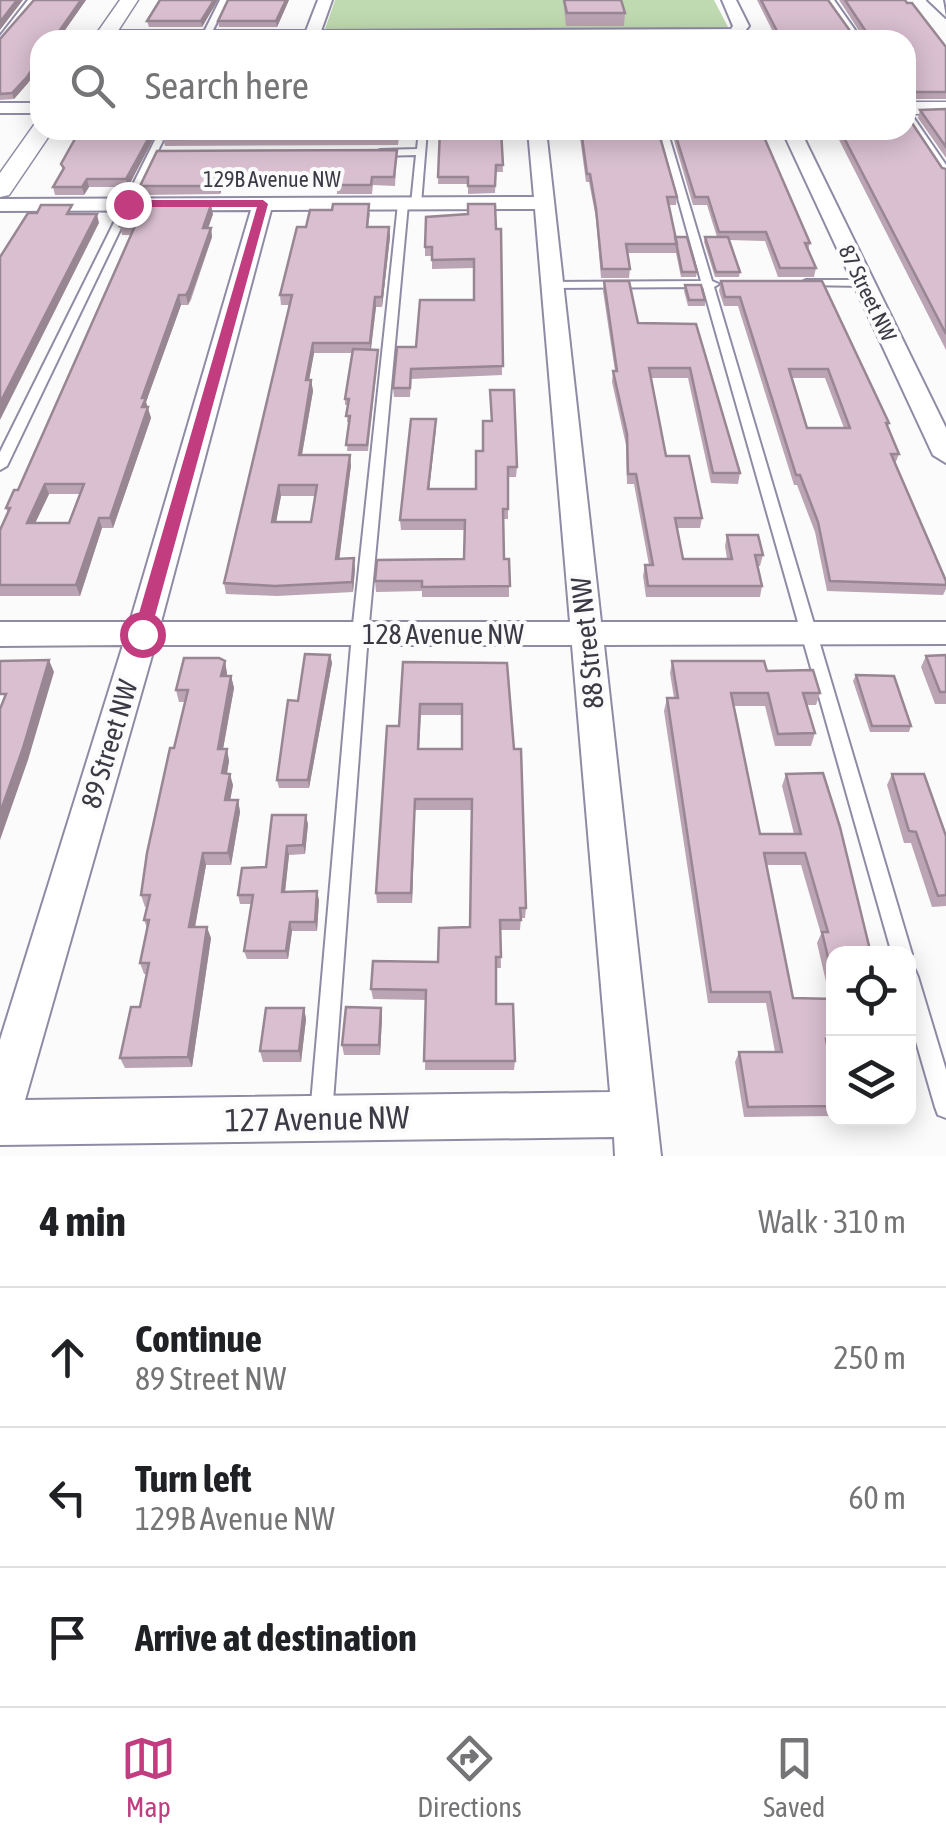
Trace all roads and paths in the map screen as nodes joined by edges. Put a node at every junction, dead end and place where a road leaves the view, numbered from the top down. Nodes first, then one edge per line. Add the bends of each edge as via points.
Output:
1 (32, 0) edge
2 (129, 0) edge
3 (224, 0) edge
4 (325, 0) edge
5 (729, 0) edge
6 (830, 0) edge
7 (0, 19) edge
8 (16, 19) junction
9 (108, 30) edge
10 (209, 30) edge
11 (314, 30) edge
12 (738, 30) edge
13 (851, 30) edge
14 (0, 40) edge
15 (0, 108) edge
16 (30, 108) edge
17 (946, 108) edge
18 (916, 110) edge
19 (916, 126) edge
20 (35, 140) edge
21 (160, 140) edge
22 (422, 140) edge
23 (538, 140) edge
24 (666, 140) edge
25 (796, 140) edge
26 (364, 152) edge
27 (421, 152) junction
28 (154, 153) junction
29 (173, 153) edge
30 (946, 172) edge
31 (0, 190) edge
32 (544, 203) junction
33 (128, 204) junction
34 (263, 204) junction
35 (409, 204) junction
36 (0, 205) edge
37 (864, 283) junction
38 (552, 284) junction
39 (707, 284) junction
40 (726, 284) edge
41 (786, 284) edge
42 (946, 455) edge
43 (0, 466) edge
44 (0, 634) edge
45 (142, 634) junction
46 (360, 634) junction
47 (586, 634) junction
48 (810, 634) junction
49 (946, 634) edge
50 (900, 946) edge
51 (916, 1004) edge
52 (946, 1107) edge
53 (0, 1110) edge
54 (320, 1119) junction
55 (0, 1123) edge
56 (636, 1135) edge

1 - 8 lane
2 - 9 street
3 - 10 lane
4 - 11 street
5 - 12 street
6 - 13 lane
7 - 8 lane
8 - 14 lane
15 - 16 street
17 - 18 street
19 - 30 lane
20 - 31 street
21 - 28 lane
22 - 27 lane
23 - 32 street, 88 Street NW
24 - 39 lane
25 - 37 street, 87 Street NW
26 - 27 lane
27 - 35 lane
28 - 29 lane
28 - 33 lane
32 - 35 street, 129B Avenue NW
32 - 38 street, 88 Street NW
33 - 34 street, 129B Avenue NW
33 - 36 street, 129B Avenue NW
33 - 43 lane
34 - 35 street, 129B Avenue NW
34 - 45 street, 89 Street NW
35 - 46 lane
37 - 41 lane
37 - 42 street, 87 Street NW
38 - 39 lane
38 - 47 street, 88 Street NW
39 - 40 lane
39 - 48 lane
44 - 45 street, 128 Avenue NW
45 - 46 street, 128 Avenue NW
45 - 53 street, 89 Street NW
46 - 47 street, 128 Avenue NW
46 - 54 lane
47 - 48 street, 128 Avenue NW
47 - 56 street, 88 Street NW
48 - 49 street, 128 Avenue NW
48 - 50 lane
51 - 52 lane
54 - 55 street, 127 Avenue NW
54 - 56 street, 127 Avenue NW

